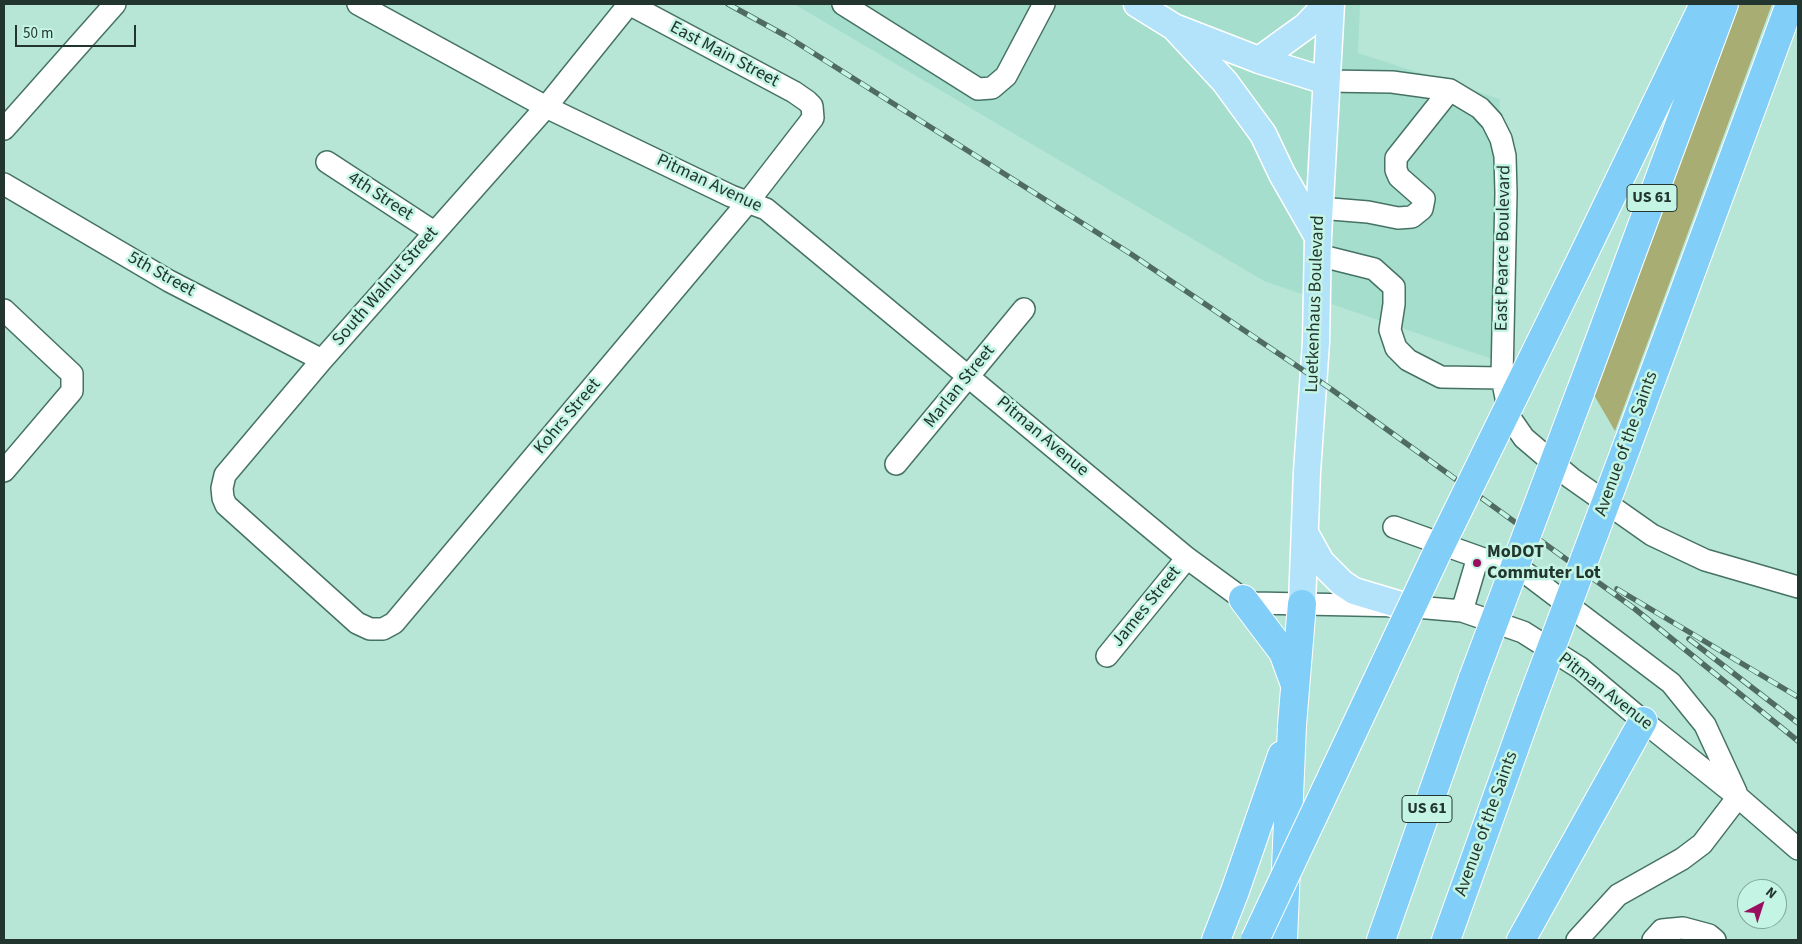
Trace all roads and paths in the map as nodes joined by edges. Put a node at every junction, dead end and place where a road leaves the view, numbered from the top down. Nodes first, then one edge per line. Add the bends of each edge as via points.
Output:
1 (358, 4) edge
2 (628, 4) edge
3 (1044, 4) edge
4 (1136, 4) edge
5 (1327, 4) edge
6 (1331, 4) edge
7 (1704, 4) edge
8 (1724, 4) edge
9 (1790, 4) edge
10 (110, 5) edge
11 (850, 6) edge
12 (1167, 16) edge
13 (1259, 60) junction
14 (1326, 81) junction
15 (1450, 90) junction
16 (546, 107) junction
17 (814, 113) joint
18 (4, 129) edge
19 (327, 162) dead end
20 (4, 184) edge
21 (748, 202) junction
22 (1320, 208) junction
23 (434, 232) junction
24 (1318, 246) junction
25 (1024, 309) dead end
26 (4, 310) edge
27 (322, 360) junction
28 (970, 377) junction
29 (1502, 378) junction
30 (896, 464) dead end
31 (4, 471) edge
32 (1394, 527) dead end
33 (1305, 533) junction
34 (1478, 557) junction
35 (1187, 558) junction
36 (296, 568) joint
37 (1798, 587) edge
38 (1243, 599) junction
39 (1302, 604) junction
40 (1404, 606) junction
41 (1462, 611) junction
42 (1106, 656) dead end
43 (1296, 686) junction
44 (1643, 721) junction
45 (1292, 725) junction
46 (1738, 797) junction
47 (1798, 849) edge
48 (1216, 940) edge
49 (1255, 940) edge
50 (1283, 940) edge
51 (1381, 940) edge
52 (1446, 940) edge
53 (1521, 940) edge
54 (1577, 940) edge
55 (1653, 940) edge
56 (1715, 940) edge

1 - 16 street, Pitman Avenue
2 - 16 street, South Walnut Street
2 - 17 street, East Main Street via 794,92 812,106
3 - 11 street via 1006,76 992,88 978,89
4 - 12 main road, East Pearce Boulevard
5 - 13 main road via 1306,26
6 - 14 main road, Luetkenhaus Boulevard
7 - 49 highway, bridge via 1437,552
8 - 51 highway, US 61, bridge via 1473,678
9 - 52 highway, Avenue of the Saints, bridge
10 - 18 street
12 - 13 main road, East Pearce Boulevard
12 - 24 main road via 1225,82 1262,134
13 - 14 main road, East Pearce Boulevard
14 - 15 street, East Pearce Boulevard via 1392,82
14 - 22 main road, Luetkenhaus Boulevard
15 - 22 street via 1396,158 1399,176 1424,199 1422,209 1412,216 1398,218
15 - 29 street, East Pearce Boulevard via 1487,115 1501,139 1505,156
16 - 21 street, Pitman Avenue
16 - 23 street, South Walnut Street
17 - 21 street, Kohrs Street via 810,124
19 - 23 street, 4th Street
20 - 27 street, 5th Street via 169,281
21 - 28 street, Pitman Avenue via 766,209
21 - 36 street, Kohrs Street via 394,623 383,629 370,629 357,623
22 - 24 main road, Luetkenhaus Boulevard
23 - 27 street, South Walnut Street
24 - 29 street via 1374,269 1394,287 1390,330 1396,348 1408,360 1441,377
24 - 33 main road, Luetkenhaus Boulevard
25 - 28 street, Marlan Street
26 - 31 street via 72,374 72,391
27 - 36 street, South Walnut Street via 225,475 222,488 226,506
28 - 30 street, Marlan Street
28 - 35 street, Pitman Avenue
29 - 37 street, East Pearce Boulevard via 1510,418 1524,438 1571,478 1652,535 1705,560
32 - 34 street
33 - 39 main road, Luetkenhaus Boulevard
33 - 40 main road via 1321,562 1342,583 1354,591
34 - 41 street
34 - 46 street via 1527,574 1671,683 1705,726
35 - 38 street, Pitman Avenue
35 - 42 street, James Street
38 - 39 street, Pitman Avenue via 1254,603
38 - 43 highway via 1283,652
39 - 40 street, Pitman Avenue
39 - 43 highway
40 - 41 street, Pitman Avenue
41 - 44 street, Pitman Avenue via 1523,632 1580,668
43 - 45 highway
44 - 46 street, Pitman Avenue
44 - 53 highway
45 - 48 highway via 1236,891
45 - 50 highway
46 - 47 street, Pitman Avenue
46 - 54 street via 1702,844 1618,895
55 - 56 street via 1662,930 1683,928 1709,935

